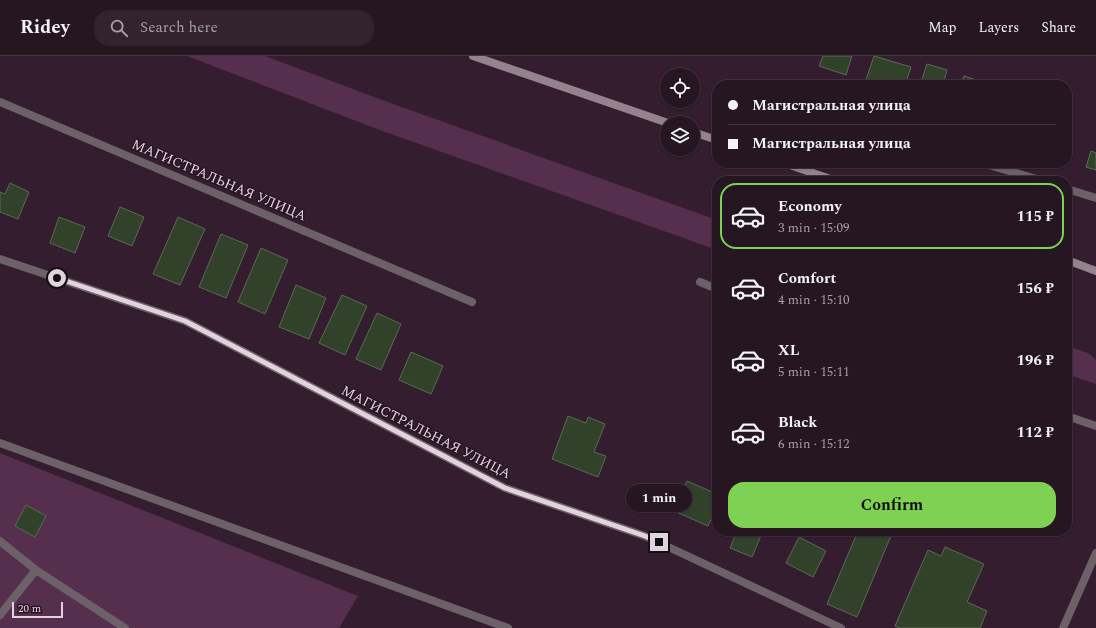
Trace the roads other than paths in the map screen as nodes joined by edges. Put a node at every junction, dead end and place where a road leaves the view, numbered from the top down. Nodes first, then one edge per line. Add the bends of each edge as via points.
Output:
1 (473, 56) edge
2 (0, 102) edge
3 (660, 120) edge
4 (700, 134) edge
5 (712, 138) edge
6 (798, 168) edge
7 (999, 168) edge
8 (822, 176) edge
9 (1025, 176) edge
10 (1072, 191) edge
11 (1096, 198) edge
12 (0, 259) edge
13 (1072, 262) edge
14 (1096, 271) edge
15 (700, 282) dead end
16 (712, 287) edge
17 (472, 302) dead end
18 (1072, 418) edge
19 (1096, 426) edge
20 (0, 443) edge
21 (0, 542) edge
22 (1096, 553) edge
23 (36, 570) junction
24 (0, 615) edge
25 (125, 628) edge
26 (508, 628) edge
27 (841, 628) edge
28 (1063, 628) edge

1 - 3 main road
2 - 17 street, МАГИСТРАЛЬНАЯ УЛИЦА
4 - 5 main road
6 - 8 main road
7 - 9 street
10 - 11 street
12 - 27 street, МАГИСТРАЛЬНАЯ УЛИЦА via 185,321 505,488 645,536
13 - 14 main road
15 - 16 street
18 - 19 street
20 - 26 street
21 - 23 street
22 - 28 street
23 - 24 street
23 - 25 street

